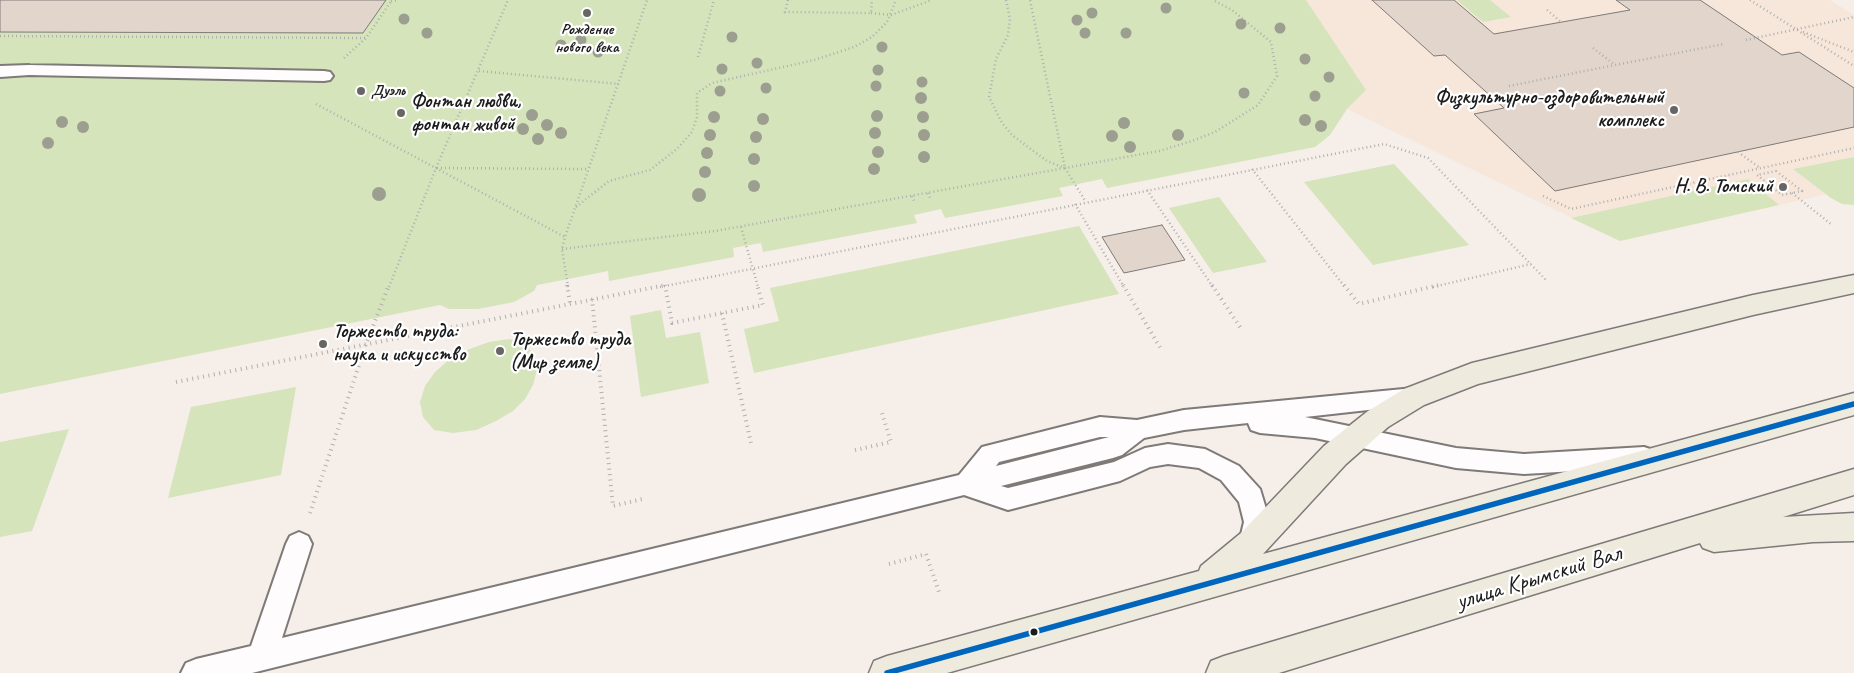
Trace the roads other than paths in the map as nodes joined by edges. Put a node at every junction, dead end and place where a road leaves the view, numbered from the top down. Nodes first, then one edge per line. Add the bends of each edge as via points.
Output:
1 (1, 71) edge
2 (324, 76) road end
3 (1854, 284) edge
4 (1414, 398) junction
5 (1854, 404) edge
6 (1184, 420) junction
7 (1137, 430) junction
8 (1356, 437) junction
9 (1114, 448) junction
10 (1665, 456) junction
11 (1145, 458) junction
12 (1854, 482) edge
13 (966, 485) junction
14 (1854, 527) edge
15 (1252, 543) junction
16 (299, 544) road end
17 (1652, 544) junction
18 (1207, 582) junction
19 (262, 657) junction
20 (196, 673) edge
21 (887, 673) edge
22 (1224, 673) edge

1 - 2 lane
3 - 4 main road via 1753,305 1472,374
4 - 6 lane
4 - 8 main road via 1378,419
5 - 10 main road
6 - 7 lane
6 - 8 lane via 1266,423 1315,428
7 - 9 lane
7 - 13 lane via 1100,427 991,454
8 - 10 lane via 1456,458 1524,464
8 - 15 main road
9 - 11 lane
9 - 13 lane
10 - 18 main road
11 - 13 lane via 1120,471 1008,499
11 - 15 lane via 1181,454 1205,460 1230,473 1251,497 1255,509 1257,522
12 - 17 main road, улица Крымский Вал
13 - 19 lane
14 - 17 main road
15 - 18 main road
16 - 19 lane
17 - 22 main road, улица Крымский Вал
18 - 21 main road
19 - 20 lane

